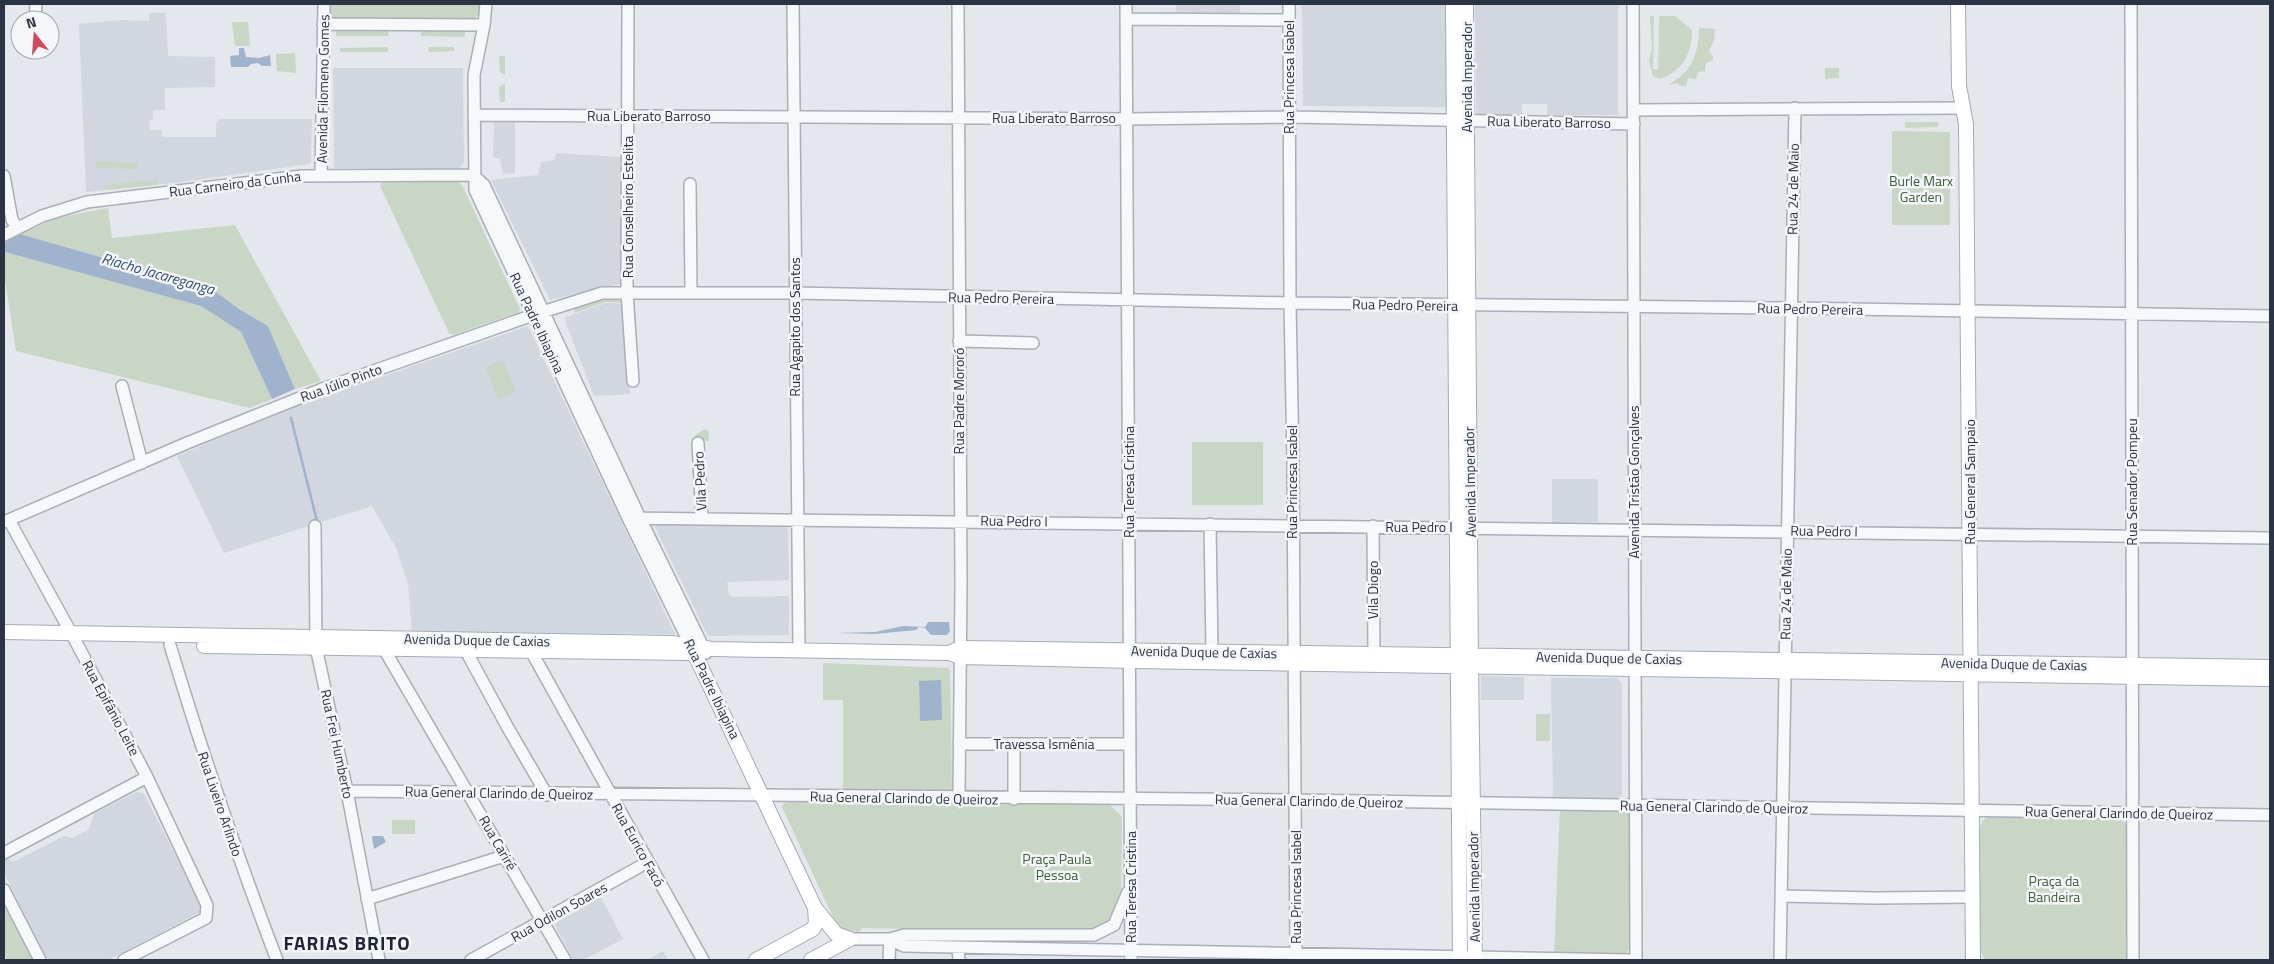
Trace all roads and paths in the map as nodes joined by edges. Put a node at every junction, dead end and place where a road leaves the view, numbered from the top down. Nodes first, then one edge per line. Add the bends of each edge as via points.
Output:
1 (324, 4) edge
2 (486, 4) edge
3 (628, 4) edge
4 (793, 4) edge
5 (958, 4) edge
6 (1126, 4) edge
7 (1289, 4) edge
8 (1453, 4) edge
9 (1466, 4) edge
10 (1633, 4) edge
11 (1958, 4) edge
12 (2131, 4) edge
13 (1126, 19) junction
14 (1290, 20) junction
15 (323, 24) junction
16 (484, 25) junction
17 (1794, 108) junction
18 (1964, 108) junction
19 (1634, 110) junction
20 (474, 115) junction
21 (628, 115) junction
22 (794, 116) junction
23 (959, 117) junction
24 (1288, 117) junction
25 (1127, 118) junction
26 (1460, 120) junction
27 (1634, 124) junction
28 (321, 175) junction
29 (473, 175) junction
30 (4, 176) edge
31 (690, 184) dead end
32 (18, 228) junction
33 (4, 235) edge
34 (627, 292) junction
35 (691, 293) junction
36 (795, 293) junction
37 (959, 297) junction
38 (1128, 300) junction
39 (1290, 303) junction
40 (1462, 306) junction
41 (1634, 307) junction
42 (1791, 308) junction
43 (1969, 312) junction
44 (538, 313) junction
45 (2132, 314) junction
46 (2270, 316) edge
47 (959, 341) junction
48 (1033, 343) dead end
49 (633, 381) dead end
50 (122, 386) dead end
51 (698, 444) dead end
52 (141, 460) junction
53 (628, 518) junction
54 (640, 518) junction
55 (702, 518) junction
56 (796, 519) junction
57 (960, 520) junction
58 (6, 521) edge
59 (1129, 522) junction
60 (1210, 524) junction
61 (1292, 524) junction
62 (315, 526) dead end
63 (1373, 526) junction
64 (1464, 527) junction
65 (1634, 529) junction
66 (1787, 531) junction
67 (1970, 533) junction
68 (2132, 535) junction
69 (2270, 538) edge
70 (4, 632) edge
71 (74, 638) junction
72 (4, 641) edge
73 (316, 642) junction
74 (170, 645) junction
75 (444, 645) junction
76 (384, 649) junction
77 (699, 650) junction
78 (799, 650) junction
79 (466, 651) junction
80 (531, 651) junction
81 (1212, 651) junction
82 (956, 653) junction
83 (1374, 654) junction
84 (1130, 656) junction
85 (1293, 658) junction
86 (1464, 661) junction
87 (1635, 664) junction
88 (1784, 667) junction
89 (2270, 667) edge
90 (1971, 669) junction
91 (2133, 671) junction
92 (2270, 679) edge
93 (959, 744) junction
94 (1014, 744) junction
95 (1129, 744) junction
96 (147, 777) junction
97 (347, 791) junction
98 (469, 792) junction
99 (547, 794) junction
100 (611, 795) junction
101 (763, 796) junction
102 (958, 798) junction
103 (1014, 799) junction
104 (1130, 799) junction
105 (1295, 800) junction
106 (1458, 803) junction
107 (1473, 803) junction
108 (1635, 805) junction
109 (1783, 808) junction
110 (1972, 811) junction
111 (2133, 813) junction
112 (2270, 815) edge
113 (4, 852) edge
114 (504, 856) junction
115 (648, 862) junction
116 (1132, 882) junction
117 (4, 890) edge
118 (1781, 896) junction
119 (1974, 897) junction
120 (367, 899) junction
121 (815, 908) junction
122 (544, 921) junction
123 (850, 939) junction
124 (890, 939) junction
125 (958, 948) junction
126 (1003, 954) edge
127 (1131, 956) edge
128 (1296, 958) edge
129 (1460, 959) edge
130 (1475, 959) edge
131 (40, 960) edge
132 (124, 960) edge
133 (277, 960) edge
134 (379, 960) edge
135 (471, 960) edge
136 (565, 960) edge
137 (703, 960) edge
138 (756, 960) edge
139 (811, 960) edge
140 (889, 960) edge
141 (959, 960) edge
142 (1634, 960) edge
143 (1780, 960) edge
144 (1973, 960) edge
145 (2133, 960) edge

1 - 15 street, Avenida Filomeno Gomes
2 - 16 street, Rua Padre Ibiapina
3 - 21 street, Rua Conselheiro Estelita
4 - 22 street, Rua Agapito dos Santos
5 - 23 street, Rua Padre Mororó
6 - 13 street, Rua Teresa Cristina
7 - 14 street, Rua Princesa Isabel
8 - 26 main road, Avenida Imperador
9 - 26 main road, Avenida Imperador
10 - 19 street, Avenida Tristão Gonçalves
11 - 18 main road, Rua General Sampaio via 1959,86
12 - 45 street, Rua Senador Pompeu
13 - 14 street
13 - 25 street, Rua Teresa Cristina
14 - 24 street, Rua Princesa Isabel
15 - 16 street
15 - 28 street, Avenida Filomeno Gomes
16 - 20 street, Rua Padre Ibiapina via 474,75
17 - 18 street
17 - 19 street
17 - 42 street, Rua 24 de Maio
18 - 43 main road, Rua General Sampaio
19 - 27 street, Avenida Tristão Gonçalves
20 - 21 street, Rua Liberato Barroso
20 - 29 street, Rua Padre Ibiapina
21 - 22 street, Rua Liberato Barroso
21 - 34 street, Rua Conselheiro Estelita
22 - 23 street, Rua Liberato Barroso
22 - 36 street, Rua Agapito dos Santos
23 - 25 street, Rua Liberato Barroso
23 - 37 street, Rua Padre Mororó
24 - 25 street, Rua Liberato Barroso
24 - 26 street, Rua Liberato Barroso
24 - 39 street, Rua Princesa Isabel
25 - 38 street, Rua Teresa Cristina
26 - 27 street, Rua Liberato Barroso
26 - 40 main road, Avenida Imperador
27 - 41 street, Avenida Tristão Gonçalves
28 - 29 street, Rua Carneiro da Cunha
28 - 32 street, Rua Carneiro da Cunha via 87,202 56,210
29 - 44 street, Rua Padre Ibiapina via 475,190
30 - 32 street via 12,220
31 - 35 street
32 - 33 street, Rua Carneiro da Cunha
34 - 35 street, Rua Pedro Pereira
34 - 44 street, Rua Pedro Pereira via 602,293
34 - 49 street, Rua Conselheiro Estelita
35 - 36 street, Rua Pedro Pereira
36 - 37 street, Rua Pedro Pereira
36 - 56 street, Rua Agapito dos Santos
37 - 38 street, Rua Pedro Pereira
37 - 47 street, Rua Padre Mororó
38 - 39 street, Rua Pedro Pereira
38 - 59 street, Rua Teresa Cristina
39 - 40 street, Rua Pedro Pereira
39 - 61 street, Rua Princesa Isabel
40 - 41 street, Rua Pedro Pereira
40 - 64 main road, Avenida Imperador
41 - 42 street, Rua Pedro Pereira
41 - 65 street, Avenida Tristão Gonçalves
42 - 43 street, Rua Pedro Pereira
42 - 66 street, Rua 24 de Maio
43 - 45 street, Rua Pedro Pereira
43 - 67 main road, Rua General Sampaio
44 - 52 street, Rua Júlio Pinto via 322,389
44 - 53 street, Rua Padre Ibiapina
44 - 54 street, Rua Padre Ibiapina
45 - 46 street, Rua Pedro Pereira
45 - 68 street, Rua Senador Pompeu
47 - 48 street
47 - 57 street, Rua Padre Mororó
50 - 52 street
51 - 55 street, Vila Pedro
52 - 58 street, Rua Júlio Pinto
53 - 54 street, Rua Pedro I
53 - 77 street, Rua Padre Ibiapina
54 - 55 street, Rua Pedro I
54 - 77 street, Rua Padre Ibiapina
55 - 56 street, Rua Pedro I
56 - 57 street, Rua Pedro I
56 - 78 street, Rua Agapito dos Santos
57 - 59 street, Rua Pedro I
57 - 82 street, Rua Padre Mororó
58 - 71 street, Rua Epifânio Leite
59 - 60 street, Rua Pedro I
59 - 84 street, Rua Teresa Cristina
60 - 61 street, Rua Pedro I
60 - 81 street
61 - 63 street, Rua Pedro I
61 - 85 street, Rua Princesa Isabel
62 - 73 street, Rua Frei Humberto
63 - 64 street, Rua Pedro I
63 - 83 street, Vila Diogo
64 - 65 street, Rua Pedro I
64 - 86 main road, Avenida Imperador
65 - 66 street, Rua Pedro I
65 - 87 street, Avenida Tristão Gonçalves
66 - 67 street, Rua Pedro I
66 - 88 street, Rua 24 de Maio
67 - 68 street, Rua Pedro I
67 - 90 main road, Rua General Sampaio
68 - 69 street, Rua Pedro I
68 - 91 street, Rua Senador Pompeu
70 - 71 main road, Avenida Duque de Caxias
71 - 72 main road, Avenida Duque de Caxias
71 - 73 main road, Avenida Duque de Caxias
71 - 74 main road, Avenida Duque de Caxias
71 - 96 street, Rua Epifânio Leite
73 - 74 main road, Avenida Duque de Caxias
73 - 75 main road, Avenida Duque de Caxias
73 - 76 main road, Avenida Duque de Caxias
73 - 97 street, Rua Frei Humberto
74 - 133 street, Rua Liveiro Arlindo via 203,756
75 - 76 main road, Avenida Duque de Caxias
75 - 77 main road, Avenida Duque de Caxias via 672,643
75 - 79 main road, Avenida Duque de Caxias
76 - 98 street, Rua Cariré
77 - 78 main road, Avenida Duque de Caxias
77 - 80 main road, Avenida Duque de Caxias
77 - 101 main road, Rua Padre Ibiapina
78 - 82 main road, Avenida Duque de Caxias
79 - 80 main road, Avenida Duque de Caxias
79 - 99 street
80 - 100 street, Rua Eurico Facó
81 - 84 main road, Avenida Duque de Caxias
81 - 85 main road, Avenida Duque de Caxias
82 - 84 main road, Avenida Duque de Caxias
82 - 93 street, Rua Padre Mororó
83 - 85 main road, Avenida Duque de Caxias
83 - 86 main road, Avenida Duque de Caxias
84 - 85 main road, Avenida Duque de Caxias
84 - 95 street, Rua Teresa Cristina
85 - 86 main road, Avenida Duque de Caxias
85 - 105 street, Rua Princesa Isabel
86 - 87 main road, Avenida Duque de Caxias
86 - 106 main road, Avenida Imperador
86 - 107 main road, Avenida Imperador
87 - 88 main road, Avenida Duque de Caxias
87 - 108 street, Avenida Tristão Gonçalves
88 - 90 main road, Avenida Duque de Caxias
88 - 109 street, Rua 24 de Maio
89 - 91 main road, Avenida Duque de Caxias
90 - 91 main road, Avenida Duque de Caxias
90 - 110 main road, Rua General Sampaio
91 - 92 main road, Avenida Duque de Caxias
91 - 111 street, Rua Senador Pompeu
93 - 94 street, Travessa Ismênia
93 - 102 street, Rua Padre Mororó
94 - 95 street, Travessa Ismênia
94 - 103 street
95 - 104 street, Rua Teresa Cristina
96 - 113 street
96 - 132 street, Rua Epifânio Leite via 208,912 206,918
97 - 98 street, Rua General Clarindo de Queiroz
97 - 120 street, Rua Frei Humberto
98 - 99 street, Rua General Clarindo de Queiroz
98 - 114 street, Rua Cariré
99 - 100 street, Rua General Clarindo de Queiroz
100 - 101 street, Rua General Clarindo de Queiroz
100 - 115 street, Rua Eurico Facó
101 - 102 street, Rua General Clarindo de Queiroz
101 - 121 main road, Rua Padre Ibiapina
102 - 103 street, Rua General Clarindo de Queiroz
103 - 104 street, Rua General Clarindo de Queiroz
104 - 105 street, Rua General Clarindo de Queiroz
104 - 116 street, Rua Teresa Cristina
105 - 106 street, Rua General Clarindo de Queiroz
105 - 128 street, Rua Princesa Isabel
106 - 107 street, Rua General Clarindo de Queiroz
106 - 129 main road, Avenida Imperador
107 - 108 street, Rua General Clarindo de Queiroz
107 - 130 main road, Avenida Imperador
108 - 109 street, Rua General Clarindo de Queiroz
108 - 142 street, Avenida Tristão Gonçalves
109 - 110 street, Rua General Clarindo de Queiroz
109 - 118 street, Rua 24 de Maio
110 - 111 street, Rua General Clarindo de Queiroz
110 - 119 main road, Rua General Sampaio
111 - 112 street, Rua General Clarindo de Queiroz
111 - 145 street, Rua Senador Pompeu
114 - 120 street
114 - 122 street, Rua Cariré
115 - 122 street, Rua Odilon Soares
115 - 137 street, Rua Eurico Facó
116 - 124 street via 1114,925 1094,935 904,935
116 - 127 street, Rua Teresa Cristina
117 - 131 street
118 - 119 street
118 - 143 street, Rua 24 de Maio
119 - 144 main road, Rua General Sampaio
120 - 134 street, Rua Frei Humberto
121 - 123 main road, Rua Padre Ibiapina via 836,934
121 - 138 main road via 813,929
122 - 135 street, Rua Odilon Soares
122 - 136 street, Rua Cariré
123 - 124 street
123 - 139 main road
124 - 125 street via 904,946
124 - 140 street
125 - 126 street
125 - 141 street
126 - 127 street
127 - 128 street
128 - 129 street
129 - 130 street
130 - 142 street

